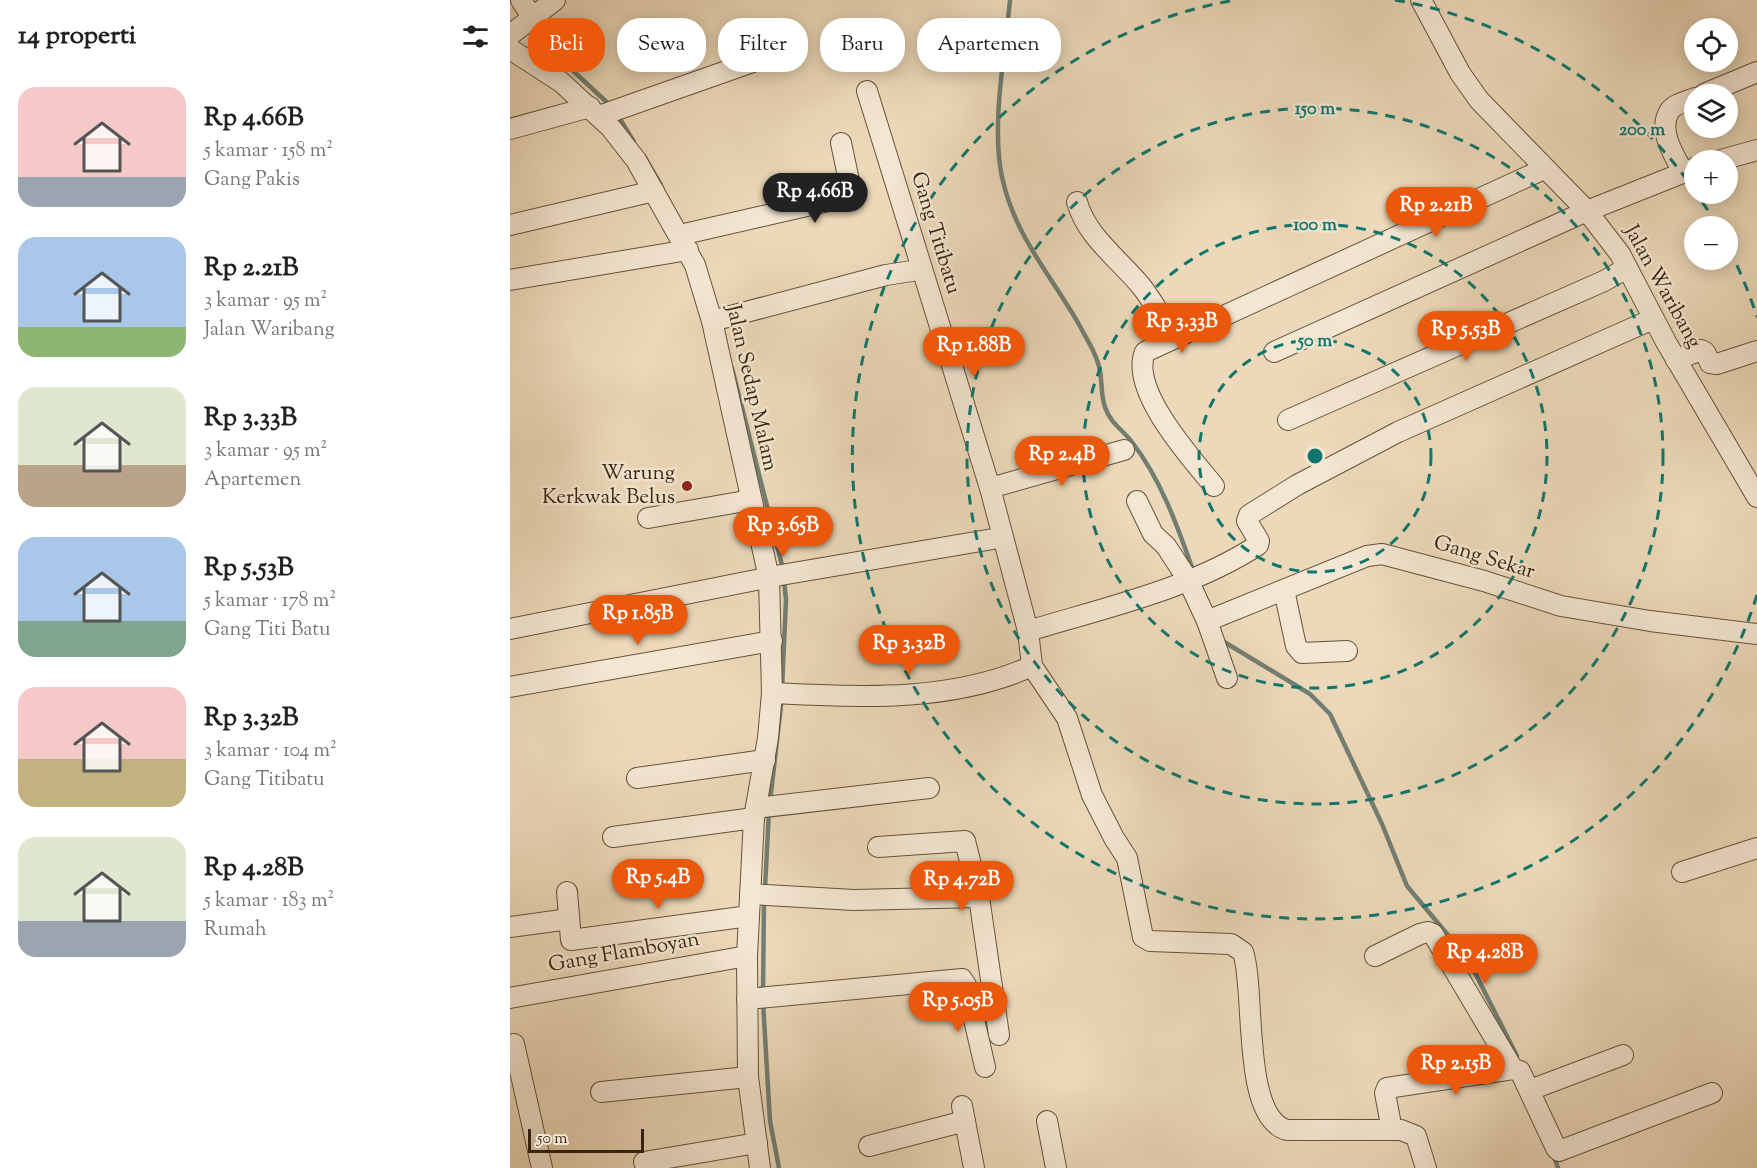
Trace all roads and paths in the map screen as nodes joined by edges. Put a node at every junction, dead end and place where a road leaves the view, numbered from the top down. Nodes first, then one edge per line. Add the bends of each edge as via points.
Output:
1 (555, 0) edge
2 (1421, 0) edge
3 (523, 19) edge
4 (510, 49) edge
5 (724, 72) edge
6 (1757, 72) edge
7 (1728, 84) edge
8 (867, 90) dead end
9 (1684, 102) edge
10 (604, 111) junction
11 (510, 129) edge
12 (841, 143) dead end
13 (1757, 150) edge
14 (1738, 155) edge
15 (1684, 164) edge
16 (1544, 169) junction
17 (1684, 172) edge
18 (654, 192) junction
19 (1077, 202) dead end
20 (1587, 211) junction
21 (510, 225) edge
22 (685, 238) junction
23 (1627, 268) junction
24 (912, 272) dead end
25 (510, 280) edge
26 (717, 319) junction
27 (1653, 319) junction
28 (1174, 337) junction
29 (1757, 351) edge
30 (1274, 352) dead end
31 (1676, 360) junction
32 (1288, 420) dead end
33 (1125, 450) dead end
34 (1214, 486) dead end
35 (990, 488) junction
36 (1757, 497) edge
37 (751, 500) junction
38 (1137, 501) dead end
39 (648, 518) dead end
40 (993, 538) dead end
41 (780, 576) junction
42 (1194, 577) junction
43 (1284, 590) junction
44 (1211, 620) junction
45 (510, 629) edge
46 (1028, 631) junction
47 (1757, 634) edge
48 (772, 641) junction
49 (1347, 651) dead end
50 (1032, 666) junction
51 (1227, 678) dead end
52 (510, 687) edge
53 (780, 693) junction
54 (765, 760) junction
55 (637, 778) dead end
56 (929, 788) dead end
57 (762, 810) junction
58 (613, 837) dead end
59 (878, 847) dead end
60 (1757, 848) edge
61 (1682, 872) dead end
62 (567, 892) dead end
63 (761, 894) junction
64 (979, 897) junction
65 (749, 916) junction
66 (569, 919) junction
67 (510, 927) edge
68 (747, 956) junction
69 (1375, 956) dead end
70 (510, 998) edge
71 (759, 998) junction
72 (999, 1035) dead end
73 (514, 1044) dead end
74 (1623, 1055) dead end
75 (985, 1067) dead end
76 (1513, 1069) junction
77 (747, 1077) junction
78 (1530, 1090) junction
79 (601, 1092) dead end
80 (1712, 1093) dead end
81 (1047, 1121) dead end
82 (1392, 1130) junction
83 (757, 1143) junction
84 (869, 1146) dead end
85 (644, 1162) dead end
86 (542, 1168) edge
87 (760, 1168) edge
88 (974, 1168) edge
89 (1056, 1168) edge
90 (1426, 1168) edge

1 - 3 street
2 - 16 street, Jalan Waribang via 1479,100
4 - 10 street, Jalan Sedap Malam
5 - 10 street
6 - 7 street
8 - 35 street, Gang Titibatu
9 - 15 street via 1669,111 1667,122 1668,145
10 - 11 street
10 - 18 street, Jalan Sedap Malam
12 - 22 street via 850,196
13 - 14 street
16 - 20 street, Jalan Waribang
16 - 28 street
17 - 20 street
18 - 21 street
18 - 22 street, Jalan Sedap Malam
19 - 28 street via 1090,231 1141,286
20 - 23 street, Jalan Waribang
20 - 30 street
22 - 25 street
22 - 26 street, Jalan Sedap Malam
23 - 27 street, Jalan Waribang
23 - 32 street
24 - 26 street via 886,275
26 - 37 street, Jalan Sedap Malam
27 - 31 street, Jalan Waribang
27 - 42 street via 1398,432 1252,512 1247,521 1258,546
28 - 34 street via 1143,354 1150,395 1169,430
29 - 31 street via 1714,364 1701,350
31 - 36 street, Jalan Waribang
33 - 35 street
35 - 46 street, Gang Titibatu
37 - 39 street
37 - 41 street, Jalan Sedap Malam
38 - 42 street via 1153,534
40 - 41 street
41 - 45 street
41 - 48 street, Jalan Sedap Malam
42 - 44 street
42 - 46 street via 1120,605
43 - 44 street, Gang Sekar
43 - 47 street, Gang Sekar via 1367,556 1382,554 1561,606
43 - 49 street via 1296,646 1302,653
44 - 51 street
46 - 50 street, Gang Titibatu
48 - 52 street
48 - 53 street, Jalan Sedap Malam
50 - 53 street via 993,679 891,697
50 - 82 street via 1067,718 1092,795 1127,858 1143,937 1150,941 1231,944 1243,952 1258,1084 1268,1117 1287,1130
53 - 54 street, Jalan Sedap Malam
54 - 55 street
54 - 57 street, Jalan Sedap Malam
56 - 57 street
57 - 58 street
57 - 63 street, Jalan Sedap Malam
59 - 64 street via 965,841
60 - 61 street
62 - 66 street
63 - 64 street via 854,900
63 - 65 street, Jalan Sedap Malam
64 - 72 street
65 - 66 street via 571,940
65 - 68 street, Jalan Sedap Malam
66 - 67 street
68 - 70 street, Gang Flamboyan
68 - 71 street, Jalan Sedap Malam
69 - 76 street via 1420,934 1433,934
71 - 75 street via 959,979 965,981 968,991
71 - 77 street, Jalan Sedap Malam
73 - 86 street
74 - 78 street
76 - 78 street via 1520,1071
76 - 82 street via 1388,1088 1385,1093
77 - 79 street
77 - 83 street, Jalan Sedap Malam
78 - 80 street via 1559,1150
81 - 89 street
82 - 90 street via 1416,1136
83 - 85 street
83 - 87 street, Jalan Sedap Malam
84 - 88 street via 963,1113

